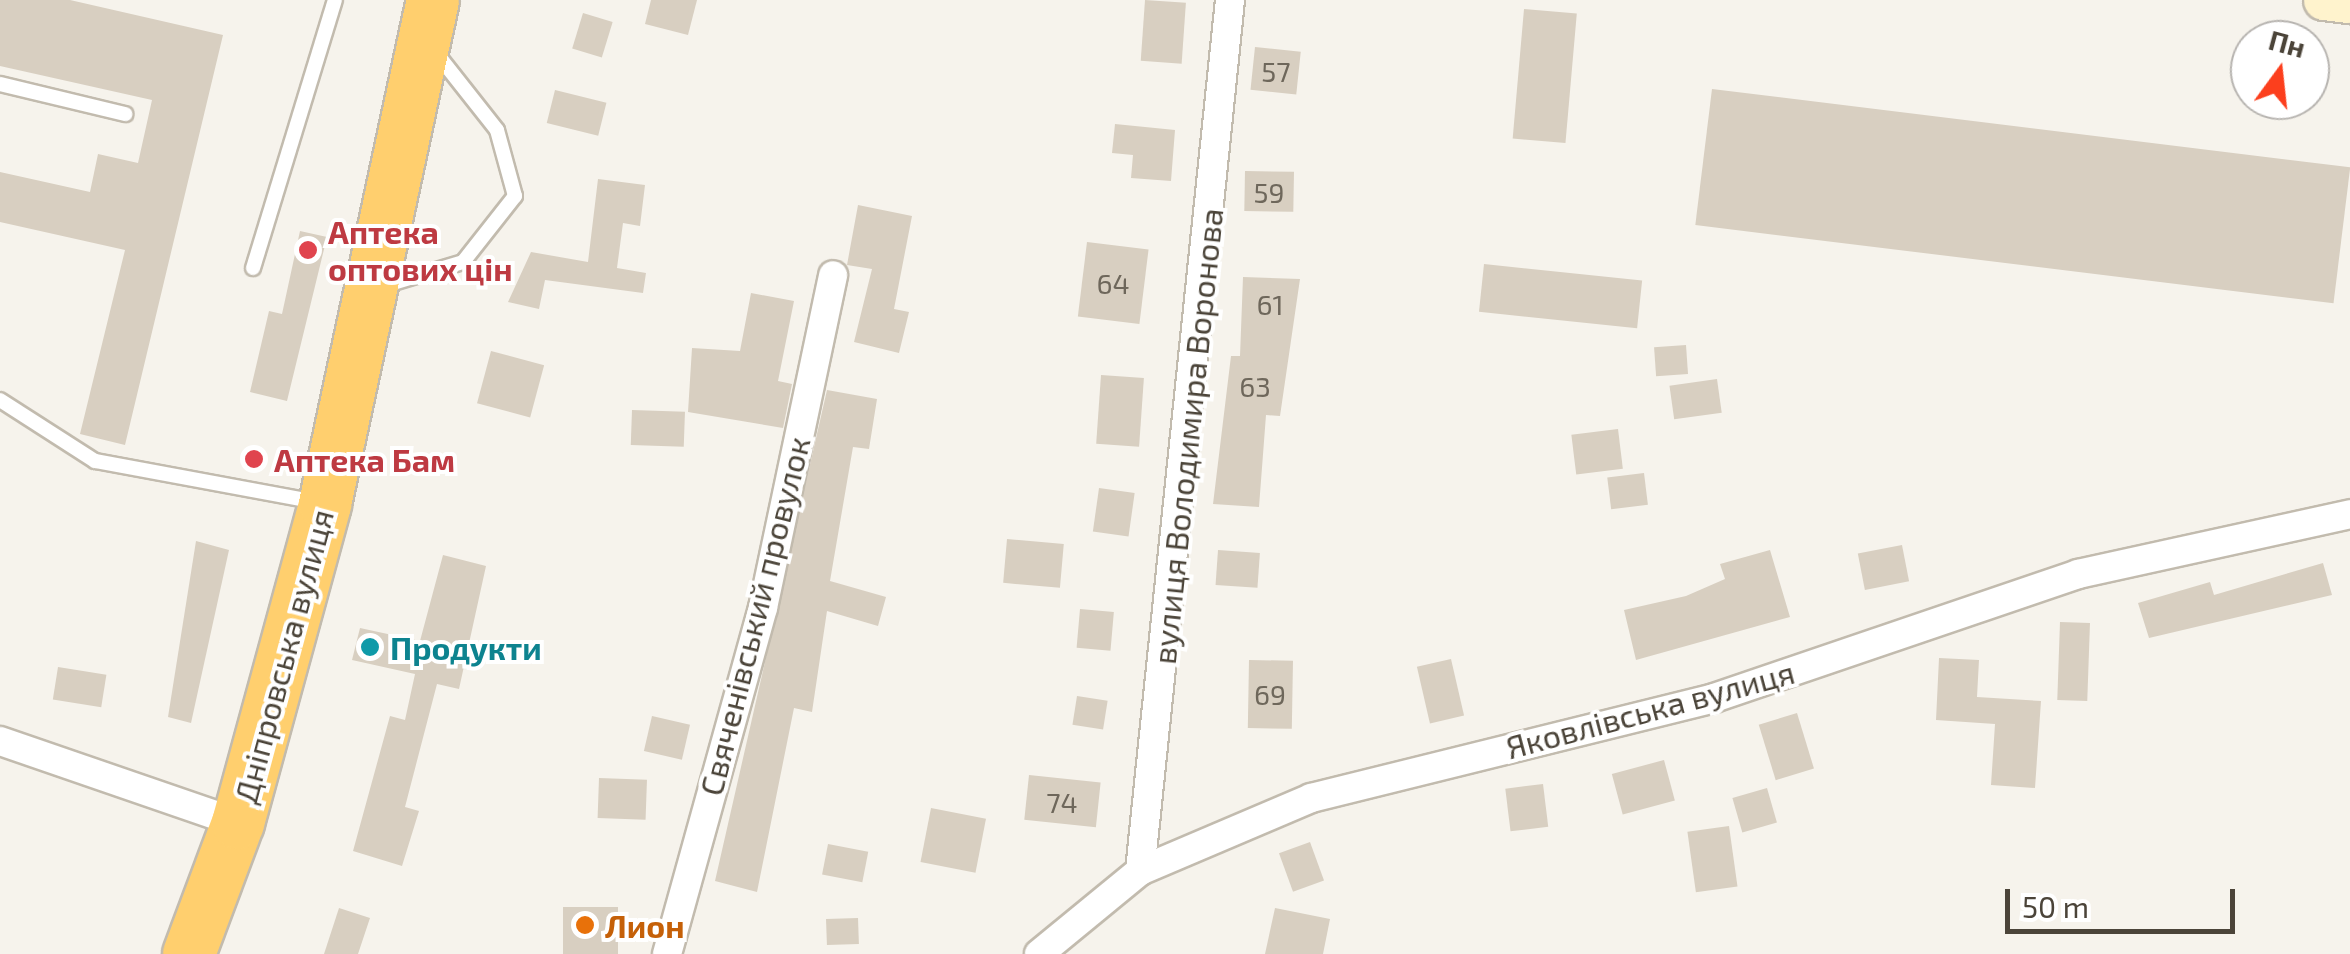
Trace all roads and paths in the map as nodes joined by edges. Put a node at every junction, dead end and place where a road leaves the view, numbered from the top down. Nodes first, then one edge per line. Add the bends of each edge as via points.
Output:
1 (335, 0) edge
2 (1230, 0) edge
3 (2324, 0) edge
4 (2350, 4) edge
5 (428, 19) edge
6 (0, 84) edge
7 (125, 114) dead end
8 (254, 268) dead end
9 (832, 275) dead end
10 (364, 292) junction
11 (0, 400) edge
12 (326, 504) junction
13 (2350, 514) edge
14 (0, 742) edge
15 (238, 823) junction
16 (1140, 870) junction
17 (189, 954) edge
18 (666, 954) edge
19 (1039, 954) edge

1 - 8 lane
2 - 16 street, вулиця Володимира Воронова
3 - 4 street
5 - 10 highway, Дніпровська вулиця
5 - 10 lane via 496,130 516,196 463,262
6 - 7 lane
9 - 18 street, Свяченівський провулок via 763,608
10 - 12 highway, Дніпровська вулиця
11 - 12 lane via 95,461
12 - 15 highway, Дніпровська вулиця
13 - 16 street, Яковлівська вулиця via 2078,574 1714,698 1311,798
14 - 15 street
15 - 17 highway, Дніпровська вулиця
16 - 19 street, Яковлівська вулиця

